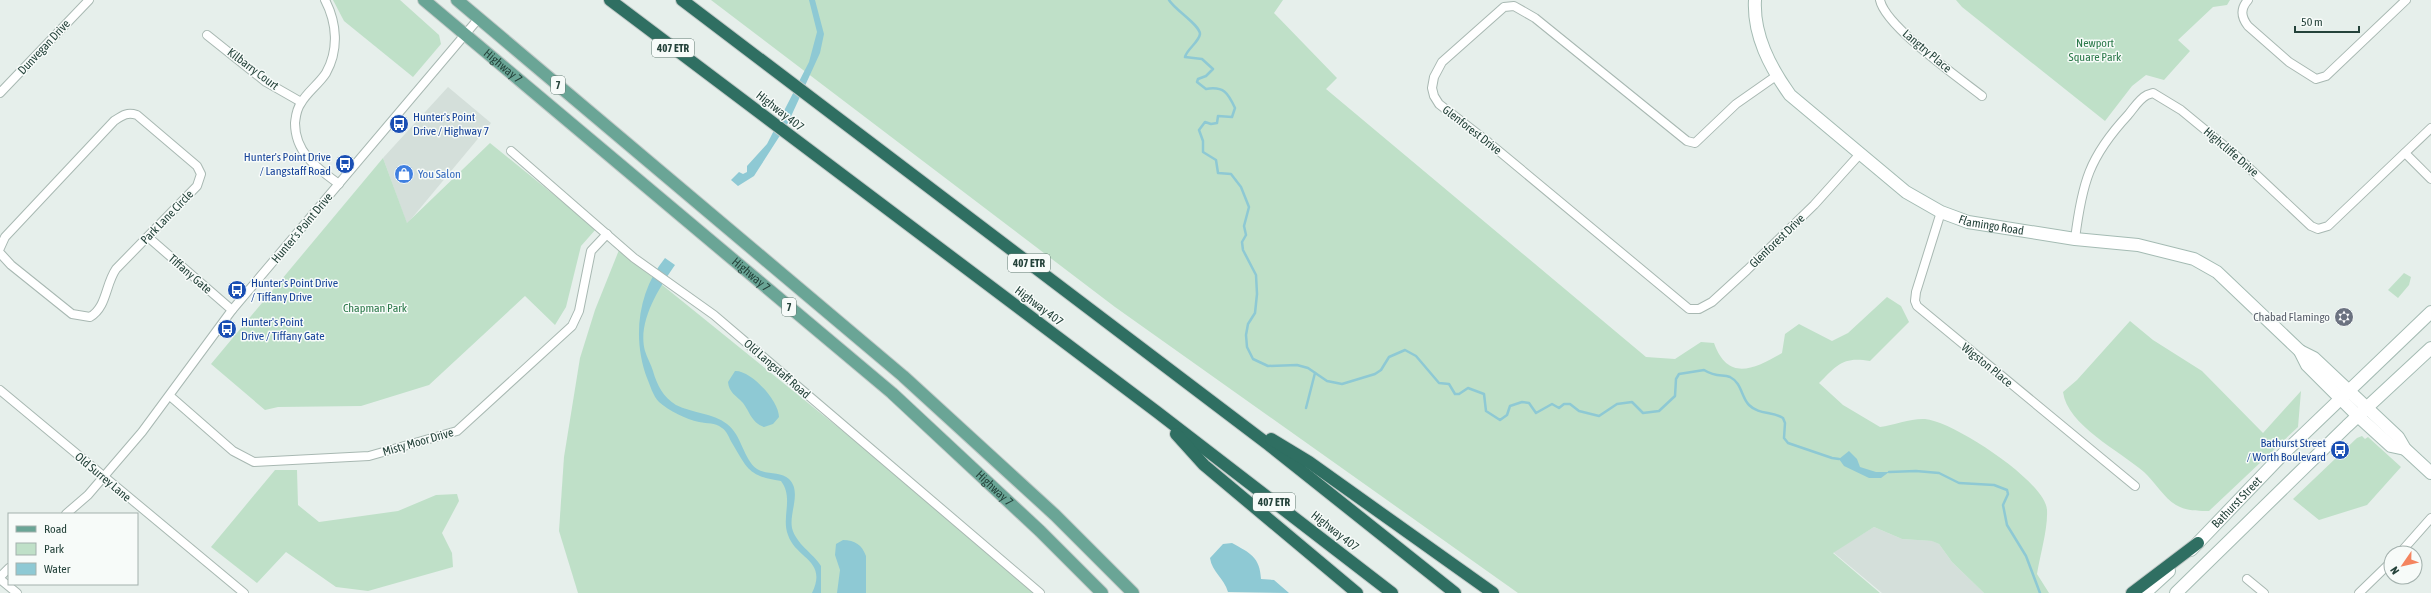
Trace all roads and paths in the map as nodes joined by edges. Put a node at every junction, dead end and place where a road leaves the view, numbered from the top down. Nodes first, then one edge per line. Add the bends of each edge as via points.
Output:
1 (89, 0) edge
2 (325, 0) edge
3 (424, 0) edge
4 (457, 0) edge
5 (610, 0) edge
6 (682, 0) edge
7 (1755, 0) edge
8 (1880, 0) edge
9 (2248, 0) edge
10 (2406, 0) edge
11 (479, 18) junction
12 (464, 34) junction
13 (207, 35) dead end
14 (1776, 76) junction
15 (0, 93) edge
16 (1982, 96) dead end
17 (301, 102) junction
18 (2431, 128) edge
19 (511, 151) dead end
20 (2405, 153) junction
21 (1859, 155) junction
22 (2431, 178) edge
23 (339, 184) junction
24 (1941, 212) junction
25 (607, 234) junction
26 (148, 237) junction
27 (2075, 239) junction
28 (0, 248) edge
29 (0, 253) edge
30 (232, 310) junction
31 (2431, 312) edge
32 (2431, 348) edge
33 (0, 390) edge
34 (2345, 395) junction
35 (170, 396) junction
36 (1214, 404) junction
37 (1157, 412) junction
38 (2362, 412) junction
39 (2431, 473) edge
40 (103, 477) junction
41 (2135, 486) dead end
42 (67, 513) edge
43 (2431, 518) edge
44 (2198, 543) junction
45 (2407, 545) edge
46 (8, 569) edge
47 (2383, 570) edge
48 (0, 578) edge
49 (2247, 579) dead end
50 (17, 593) edge
51 (244, 593) edge
52 (1040, 593) edge
53 (1102, 593) edge
54 (1133, 593) edge
55 (1357, 593) edge
56 (1392, 593) edge
57 (1455, 593) edge
58 (1493, 593) edge
59 (2132, 593) edge
60 (2145, 593) edge
61 (2176, 593) edge
62 (2264, 593) edge
63 (2359, 593) edge

1 - 15 street, Dunvegan Drive
2 - 17 street via 335,31 332,61 325,74
3 - 12 main road, Highway 7 / 7
4 - 11 main road, Highway 7 / 7
5 - 37 highway, Highway 407 / 407 ETR
6 - 36 highway, 407 ETR
7 - 14 street, Flamingo Road via 1760,42
8 - 16 street, Langtry Place via 1886,13 1904,34
9 - 10 street via 2242,12 2242,19 2289,62 2316,79 2326,76
11 - 12 street, Hunter's Point Drive
11 - 54 main road, Highway 7 / 7 via 903,376 1055,515
12 - 23 street, Hunter's Point Drive
12 - 53 main road, Highway 7 / 7 via 892,393 1040,531
13 - 17 street, Kilbarry Court via 266,82
14 - 21 street, Flamingo Road via 1790,95
14 - 21 street, Glenforest Drive via 1736,104 1695,143 1687,141 1534,18 1514,6 1504,7 1442,62 1434,77 1432,88 1439,104 1689,309 1699,310 1712,302 1748,270 1814,205
17 - 23 street via 296,116 297,141 309,161
18 - 20 street, Highcliffe Drive
19 - 25 street, Old Langstaff Road
20 - 22 street
20 - 27 street, Highcliffe Drive via 2328,226 2318,229 2311,226 2262,179 2181,110 2153,93 2147,95 2111,133 2093,160 2081,196
21 - 24 street, Flamingo Road via 1906,192
23 - 30 street, Hunter's Point Drive
24 - 27 street, Flamingo Road via 1968,222
24 - 41 street, Wigston Place via 1916,292 1917,306
25 - 35 street, Misty Moor Drive via 591,251 579,311 572,326 457,431 369,456 254,462 233,451
25 - 52 street, Old Langstaff Road via 667,283 714,315
26 - 28 street, Park Lane Circle via 197,186 201,174 197,166 137,115 129,113 114,121 5,237
26 - 29 street, Park Lane Circle via 112,275 101,308 96,314 85,318 63,308
26 - 30 street, Tiffany Gate
27 - 34 street, Flamingo Road via 2138,245 2194,259 2217,272 2300,351 2314,358
30 - 35 street, Hunter's Point Drive
31 - 34 street, Bathurst Street
32 - 38 street, Bathurst Street
33 - 40 street, Old Surrey Lane
34 - 38 street, Flamingo Road
34 - 44 street, Bathurst Street via 2284,453
35 - 40 street, Hunter's Point Drive
36 - 57 highway, 407 ETR
36 - 58 highway via 1309,462
37 - 55 highway via 1204,465
37 - 56 highway, Highway 407 / 407 ETR
38 - 39 street, Flamingo Road via 2391,446 2405,449
38 - 61 street, Bathurst Street
40 - 42 street, Hunter's Point Drive via 88,495
40 - 51 street, Old Surrey Lane
43 - 45 street
44 - 59 highway
44 - 60 street, Bathurst Street
46 - 48 street
47 - 63 street
48 - 50 street
49 - 62 street

